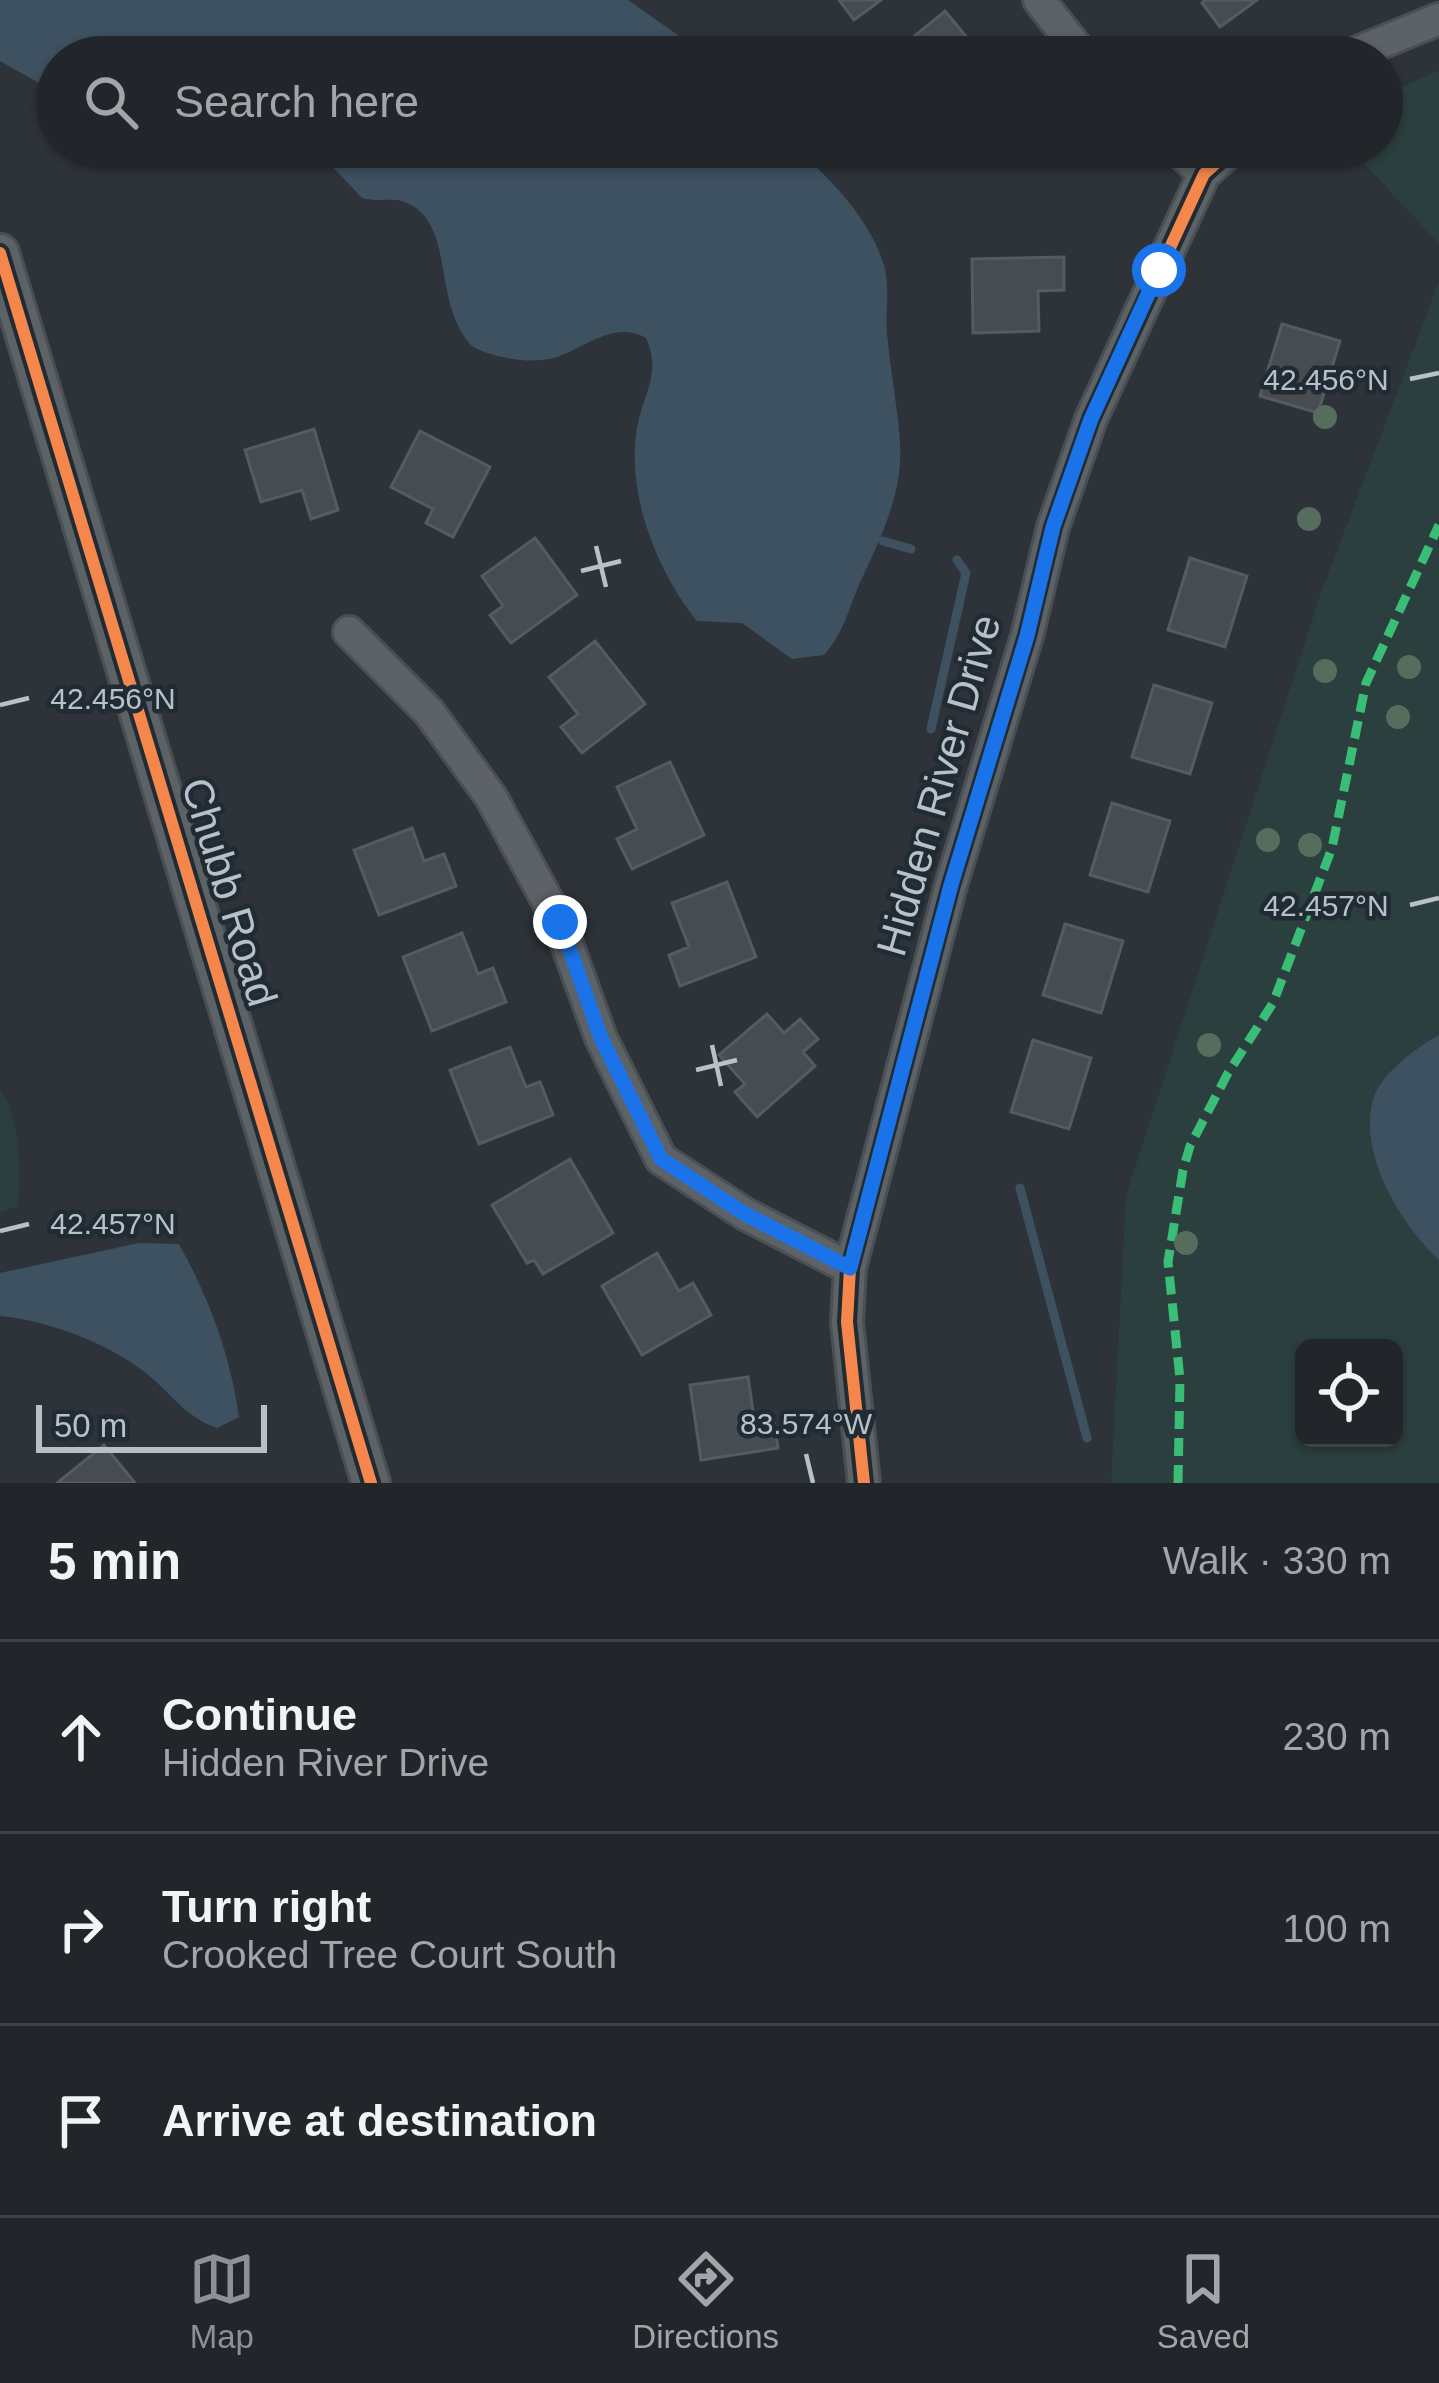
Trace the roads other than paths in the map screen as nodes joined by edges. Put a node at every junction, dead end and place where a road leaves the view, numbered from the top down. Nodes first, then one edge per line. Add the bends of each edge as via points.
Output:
1 (1039, 0) edge
2 (1439, 19) edge
3 (1067, 36) edge
4 (1397, 36) edge
5 (1198, 168) edge
6 (1211, 168) edge
7 (1204, 174) junction
8 (0, 253) edge
9 (349, 632) dead end
10 (850, 1268) junction
11 (370, 1483) edge
12 (864, 1483) edge

1 - 3 street
2 - 4 street
5 - 7 street
6 - 7 street, Hidden River Drive
7 - 10 street, Hidden River Drive via 1091,419 1053,527
8 - 11 street, Chubb Road
9 - 10 street via 429,712 491,796 560,922 601,1038 661,1159
10 - 12 street, Hidden River Drive via 847,1322

